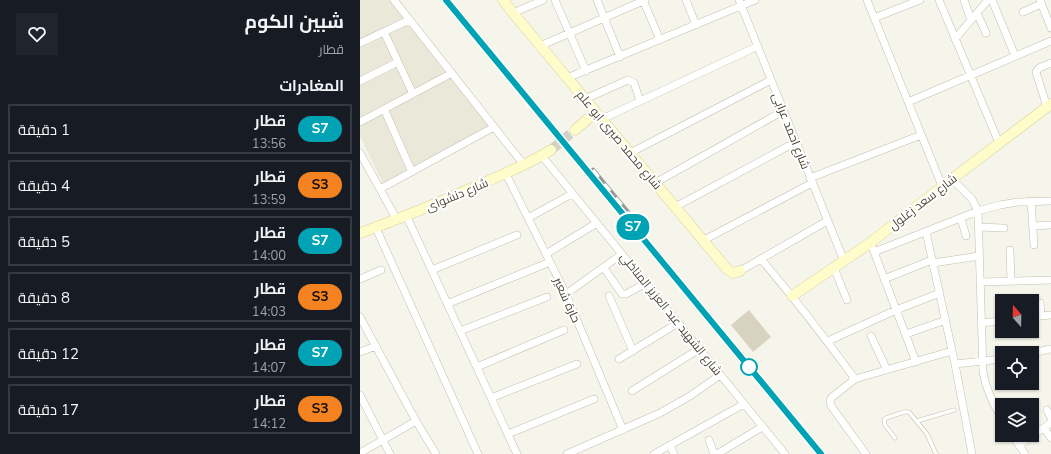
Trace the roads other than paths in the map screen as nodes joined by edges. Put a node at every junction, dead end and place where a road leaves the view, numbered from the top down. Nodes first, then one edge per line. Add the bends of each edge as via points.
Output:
1 (394, 0) edge
2 (503, 0) edge
3 (543, 0) edge
4 (555, 0) edge
5 (597, 0) edge
6 (644, 0) edge
7 (686, 0) edge
8 (755, 0) edge
9 (867, 0) edge
10 (920, 0) edge
11 (939, 0) edge
12 (964, 0) edge
13 (988, 0) edge
14 (992, 0) edge
15 (1040, 2) edge
16 (740, 3) edge
17 (1023, 12) dead end
18 (512, 13) junction
19 (977, 13) junction
20 (604, 18) junction
21 (874, 18) junction
22 (409, 20) junction
23 (971, 20) junction
24 (696, 24) junction
25 (1051, 26) edge
26 (384, 32) junction
27 (986, 33) dead end
28 (569, 34) junction
29 (955, 39) junction
30 (660, 40) junction
31 (1051, 41) edge
32 (360, 43) edge
33 (540, 46) junction
34 (758, 46) junction
35 (1015, 56) junction
36 (620, 57) junction
37 (398, 62) junction
38 (1051, 63) edge
39 (586, 71) junction
40 (452, 73) junction
41 (971, 75) junction
42 (567, 78) junction
43 (771, 80) junction
44 (360, 81) edge
45 (413, 94) junction
46 (585, 99) junction
47 (640, 101) junction
48 (908, 102) junction
49 (1049, 105) edge
50 (384, 109) junction
51 (783, 111) junction
52 (599, 116) junction
53 (360, 122) edge
54 (494, 127) junction
55 (575, 130) tunnel mouth
56 (921, 135) junction
57 (796, 142) junction
58 (999, 143) junction
59 (551, 150) tunnel mouth
60 (630, 153) junction
61 (360, 154) edge
62 (542, 156) junction
63 (524, 165) junction
64 (412, 172) junction
65 (506, 174) junction
66 (952, 179) junction
67 (811, 180) junction
68 (655, 183) junction
69 (942, 186) junction
70 (380, 189) junction
71 (572, 194) junction
72 (1031, 201) junction
73 (1051, 201) edge
74 (675, 207) junction
75 (978, 211) junction
76 (402, 218) junction
77 (528, 218) junction
78 (961, 218) junction
79 (827, 221) junction
80 (597, 223) junction
81 (1051, 225) edge
82 (1033, 226) junction
83 (979, 227) junction
84 (376, 228) junction
85 (1004, 228) dead end
86 (926, 232) junction
87 (360, 234) edge
88 (517, 235) dead end
89 (966, 236) dead end
90 (704, 240) junction
91 (1034, 245) dead end
92 (872, 247) junction
93 (1010, 250) dead end
94 (546, 254) junction
95 (622, 254) junction
96 (979, 256) junction
97 (761, 259) junction
98 (844, 261) junction
99 (933, 261) junction
100 (550, 262) junction
101 (604, 268) junction
102 (834, 268) junction
103 (381, 270) dead end
104 (432, 270) junction
105 (740, 271) joint
106 (360, 279) edge
107 (884, 279) junction
108 (1051, 280) edge
109 (1011, 281) junction
110 (980, 282) junction
111 (646, 283) junction
112 (940, 293) junction
113 (566, 294) junction
114 (609, 296) dead end
115 (792, 296) junction
116 (547, 297) dead end
117 (847, 300) dead end
118 (1040, 303) dead end
119 (447, 304) junction
120 (896, 310) junction
121 (1051, 315) edge
122 (1041, 316) joint
123 (360, 317) edge
124 (946, 320) junction
125 (995, 322) edge
126 (678, 323) junction
127 (981, 323) junction
128 (564, 330) dead end
129 (460, 331) junction
130 (906, 334) junction
131 (871, 336) dead end
132 (828, 341) junction
133 (376, 346) junction
134 (699, 349) junction
135 (1051, 349) edge
136 (633, 351) junction
137 (952, 351) junction
138 (360, 352) edge
139 (1039, 352) edge
140 (619, 359) dead end
141 (995, 360) edge
142 (982, 361) junction
143 (916, 362) junction
144 (577, 364) dead end
145 (955, 364) junction
146 (477, 366) junction
147 (887, 370) junction
148 (720, 375) junction
149 (855, 380) junction
150 (632, 391) dead end
151 (360, 395) edge
152 (492, 398) junction
153 (594, 399) dead end
154 (744, 404) junction
155 (995, 407) edge
156 (954, 410) dead end
157 (1047, 410) dead end
158 (1051, 418) edge
159 (416, 421) junction
160 (917, 421) junction
161 (1051, 423) edge
162 (762, 427) junction
163 (1044, 428) junction
164 (623, 430) junction
165 (508, 434) junction
166 (895, 438) dead end
167 (1051, 438) edge
168 (382, 440) junction
169 (709, 440) dead end
170 (1017, 442) edge
171 (670, 445) junction
172 (1019, 445) junction
173 (783, 452) edge
174 (360, 453) edge
175 (390, 454) edge
176 (436, 454) edge
177 (478, 454) edge
178 (517, 454) edge
179 (567, 454) edge
180 (654, 454) edge
181 (674, 454) edge
182 (716, 454) edge
183 (774, 454) edge
184 (866, 454) edge
185 (936, 454) edge
186 (972, 454) edge
187 (1025, 454) edge

1 - 22 street
2 - 18 street, شارع محمد صبرى ابو علم
3 - 18 street
4 - 28 street
5 - 20 street
6 - 20 street
6 - 30 street
7 - 24 street
8 - 16 street
9 - 21 street
10 - 21 street
11 - 29 street
12 - 23 street
13 - 19 street
14 - 35 street
15 - 17 street
15 - 25 street
16 - 24 street
16 - 34 street, شارع احمد عرابى
18 - 33 street, شارع محمد صبرى ابو علم
19 - 23 street
19 - 27 street
20 - 28 street
20 - 36 street
21 - 48 street
22 - 26 street
22 - 40 street
23 - 29 street
24 - 30 street
26 - 32 street
26 - 37 street
28 - 33 street
28 - 39 street
29 - 41 street
30 - 36 street
31 - 35 street
33 - 42 street, شارع محمد صبرى ابو علم
34 - 43 street, شارع احمد عرابى
34 - 47 street
35 - 41 street
36 - 39 street
37 - 44 street
37 - 45 street
38 - 49 street via 1036,72
39 - 42 street
40 - 45 street
40 - 54 street
41 - 48 street
41 - 58 street
42 - 46 street, شارع محمد صبرى ابو علم
43 - 51 street, شارع احمد عرابى
43 - 60 street
45 - 50 street
46 - 47 street via 628,80 634,83
46 - 52 street, شارع محمد صبرى ابو علم
47 - 52 street
48 - 56 street
49 - 58 street, شارع سعد زغلول
50 - 53 street
50 - 64 street
51 - 57 street, شارع احمد عرابى
51 - 68 street
52 - 55 street
52 - 60 street, شارع محمد صبرى ابو علم
54 - 63 street
54 - 64 street
56 - 67 street
56 - 69 street
57 - 67 street, شارع احمد عرابى
57 - 74 street
58 - 66 street, شارع سعد زغلول
59 - 62 street, شارع دنشواى
60 - 68 street, شارع محمد صبرى ابو علم
61 - 70 street
62 - 63 street, شارع دنشواى
62 - 71 street, شارع الشهيد عبد العزيز المناخلي
63 - 65 street, شارع دنشواى
64 - 70 street
65 - 76 street, شارع دنشواى
65 - 77 street, حارة شعير
66 - 69 street, شارع سعد زغلول
66 - 75 street via 972,198
67 - 79 street, شارع احمد عرابى
67 - 90 street
68 - 74 street, شارع محمد صبرى ابو علم
69 - 92 street, شارع سعد زغلول
70 - 76 street
71 - 77 street
71 - 80 street, شارع الشهيد عبد العزيز المناخلي
72 - 73 street
72 - 75 street
72 - 82 street
74 - 90 street, شارع محمد صبرى ابو علم
75 - 78 street
75 - 83 street
76 - 84 street, شارع دنشواى
76 - 104 street
77 - 94 street, حارة شعير
78 - 86 street
78 - 89 street
79 - 97 street
79 - 98 street, شارع احمد عرابى
80 - 94 street
80 - 95 street, شارع الشهيد عبد العزيز المناخلي
81 - 82 street
82 - 91 street
83 - 85 street
83 - 96 street
84 - 87 street, شارع دنشواى
84 - 177 street
86 - 92 street
86 - 99 street
88 - 104 street
90 - 105 street, شارع محمد صبرى ابو علم via 730,271
92 - 98 street, شارع سعد زغلول
92 - 107 street
93 - 109 street
94 - 100 street, حارة شعير
95 - 101 street
95 - 111 street, شارع الشهيد عبد العزيز المناخلي
96 - 99 street
96 - 110 street
97 - 105 street
97 - 115 street
98 - 102 street, شارع سعد زغلول
99 - 107 street
99 - 112 street
100 - 113 street, حارة شعير
100 - 119 street
101 - 111 street via 622,294
101 - 113 street
102 - 115 street, شارع سعد زغلول
102 - 117 street
103 - 106 street
104 - 119 street
107 - 120 street
108 - 109 street
109 - 110 street
110 - 127 street
111 - 126 street, شارع الشهيد عبد العزيز المناخلي
112 - 120 street
112 - 124 street
113 - 164 street, حارة شعير
114 - 136 street
115 - 132 street
116 - 129 street
118 - 122 street
119 - 129 street
120 - 130 street
120 - 132 street
121 - 122 street
123 - 133 street
124 - 130 street
124 - 137 street
125 - 127 street
126 - 134 street, شارع الشهيد عبد العزيز المناخلي
126 - 136 street
127 - 142 street
128 - 146 street
129 - 146 street
130 - 143 street
131 - 147 street
132 - 149 street
133 - 138 street
133 - 159 street
134 - 148 street, شارع الشهيد عبد العزيز المناخلي
134 - 150 street
135 - 139 street
136 - 140 street
137 - 143 street
137 - 145 street
141 - 142 street
142 - 145 street
142 - 155 street via 986,386
143 - 147 street
144 - 152 street
145 - 186 street
146 - 152 street
147 - 149 street
148 - 154 street, شارع الشهيد عبد العزيز المناخلي
148 - 164 street via 676,405
149 - 184 street via 831,398 830,404
151 - 168 street
152 - 165 street
153 - 165 street
154 - 162 street, شارع الشهيد عبد العزيز المناخلي
154 - 171 street
156 - 160 lane
157 - 158 street
159 - 168 street
159 - 176 street
160 - 166 lane via 907,412 886,418 883,423
160 - 185 lane via 928,434
161 - 163 street
162 - 173 street, شارع الشهيد عبد العزيز المناخلي
162 - 182 street
163 - 167 street
163 - 172 street
164 - 179 street
165 - 178 street
168 - 174 street
168 - 175 street
169 - 182 street
170 - 172 street
171 - 180 street
171 - 181 street
172 - 187 street
173 - 183 street

